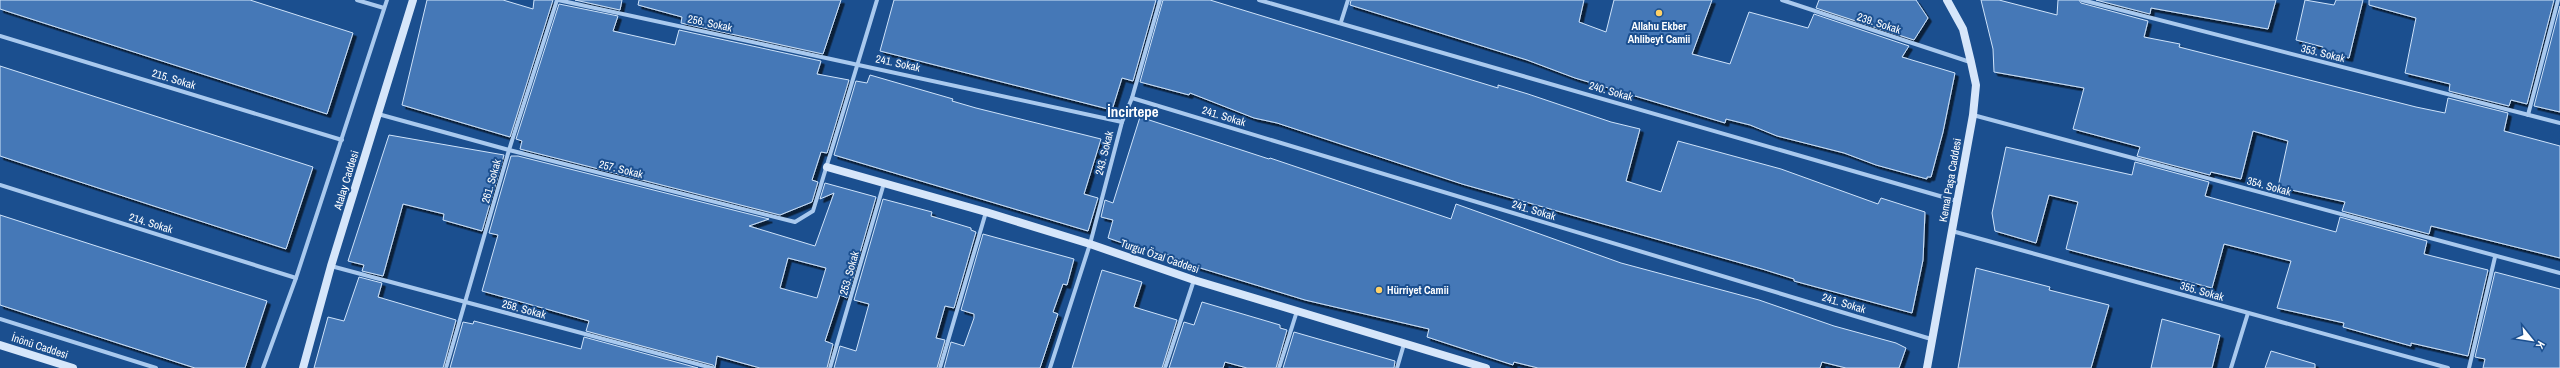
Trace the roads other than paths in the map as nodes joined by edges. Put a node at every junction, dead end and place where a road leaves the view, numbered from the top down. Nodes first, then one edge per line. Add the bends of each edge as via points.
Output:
1 (357, 0) edge
2 (387, 0) edge
3 (413, 0) edge
4 (558, 0) edge
5 (877, 0) edge
6 (1160, 0) edge
7 (1259, 0) edge
8 (1348, 0) edge
9 (1782, 0) edge
10 (1948, 0) edge
11 (2082, 0) edge
12 (2558, 0) edge
13 (384, 8) junction
14 (1341, 22) junction
15 (0, 36) edge
16 (1971, 62) junction
17 (857, 63) junction
18 (1132, 98) junction
19 (378, 114) junction
20 (1973, 115) junction
21 (2528, 115) junction
22 (1122, 122) junction
23 (2560, 124) edge
24 (342, 140) junction
25 (509, 150) junction
26 (827, 167) junction
27 (884, 182) junction
28 (0, 185) edge
29 (1958, 202) junction
30 (986, 212) junction
31 (1952, 231) junction
32 (1090, 244) junction
33 (2495, 257) junction
34 (331, 266) junction
35 (2560, 273) edge
36 (296, 278) junction
37 (1194, 280) junction
38 (466, 303) junction
39 (1297, 311) junction
40 (2248, 314) junction
41 (0, 319) edge
42 (1931, 338) junction
43 (1404, 344) junction
44 (0, 345) edge
45 (73, 368) edge
46 (156, 368) edge
47 (263, 368) edge
48 (303, 368) edge
49 (446, 368) edge
50 (712, 368) edge
51 (830, 368) edge
52 (940, 368) edge
53 (1050, 368) edge
54 (1165, 368) edge
55 (1279, 368) edge
56 (1397, 368) edge
57 (1486, 368) edge
58 (1927, 368) edge
59 (2231, 368) edge
60 (2448, 368) edge
61 (2469, 368) edge

1 - 13 street
2 - 13 street
3 - 19 street, Atalay Caddesi
4 - 17 street, 256. Sokak
4 - 25 street, 261. Sokak
5 - 17 street, 257. Sokak
6 - 18 street, 243. Sokak
7 - 14 street, 240. Sokak
8 - 14 street
9 - 16 street, 239. Sokak
10 - 16 street, Kemal Paşa Caddesi via 1963,29
11 - 21 street, 353. Sokak
12 - 21 street
13 - 24 street
14 - 29 street, 240. Sokak
15 - 24 street, 215. Sokak
16 - 20 street, Kemal Paşa Caddesi via 1976,85
17 - 22 street, 241. Sokak
17 - 26 street, 257. Sokak
18 - 22 street, 243. Sokak
18 - 42 street, 241. Sokak
19 - 25 street, 257. Sokak
19 - 34 street, Atalay Caddesi
20 - 29 street, Kemal Paşa Caddesi
20 - 33 street, 354. Sokak
21 - 23 street, 353. Sokak
22 - 32 street, 243. Sokak
24 - 36 street
25 - 26 street, 257. Sokak via 795,222 813,211
25 - 38 street, 261. Sokak
26 - 27 street, Turgut Özal Caddesi
27 - 30 street, Turgut Özal Caddesi
27 - 51 street, 253. Sokak
28 - 36 street, 214. Sokak
29 - 31 street, Kemal Paşa Caddesi
30 - 32 street, Turgut Özal Caddesi
30 - 52 street
31 - 40 street, 355. Sokak
31 - 42 street, Kemal Paşa Caddesi
32 - 37 street, Turgut Özal Caddesi
32 - 53 street, 243. Sokak
33 - 35 street, 354. Sokak
33 - 61 street
34 - 38 street, 258. Sokak
34 - 48 street, Atalay Caddesi
36 - 47 street
37 - 39 street, Turgut Özal Caddesi
37 - 54 street
38 - 49 street, 261. Sokak
38 - 50 street, 258. Sokak
39 - 43 street, Turgut Özal Caddesi
39 - 55 street
40 - 59 street
40 - 60 street, 355. Sokak
41 - 46 street
42 - 58 street, Kemal Paşa Caddesi
43 - 56 street
43 - 57 street, Turgut Özal Caddesi
44 - 45 street, İnönü Caddesi

